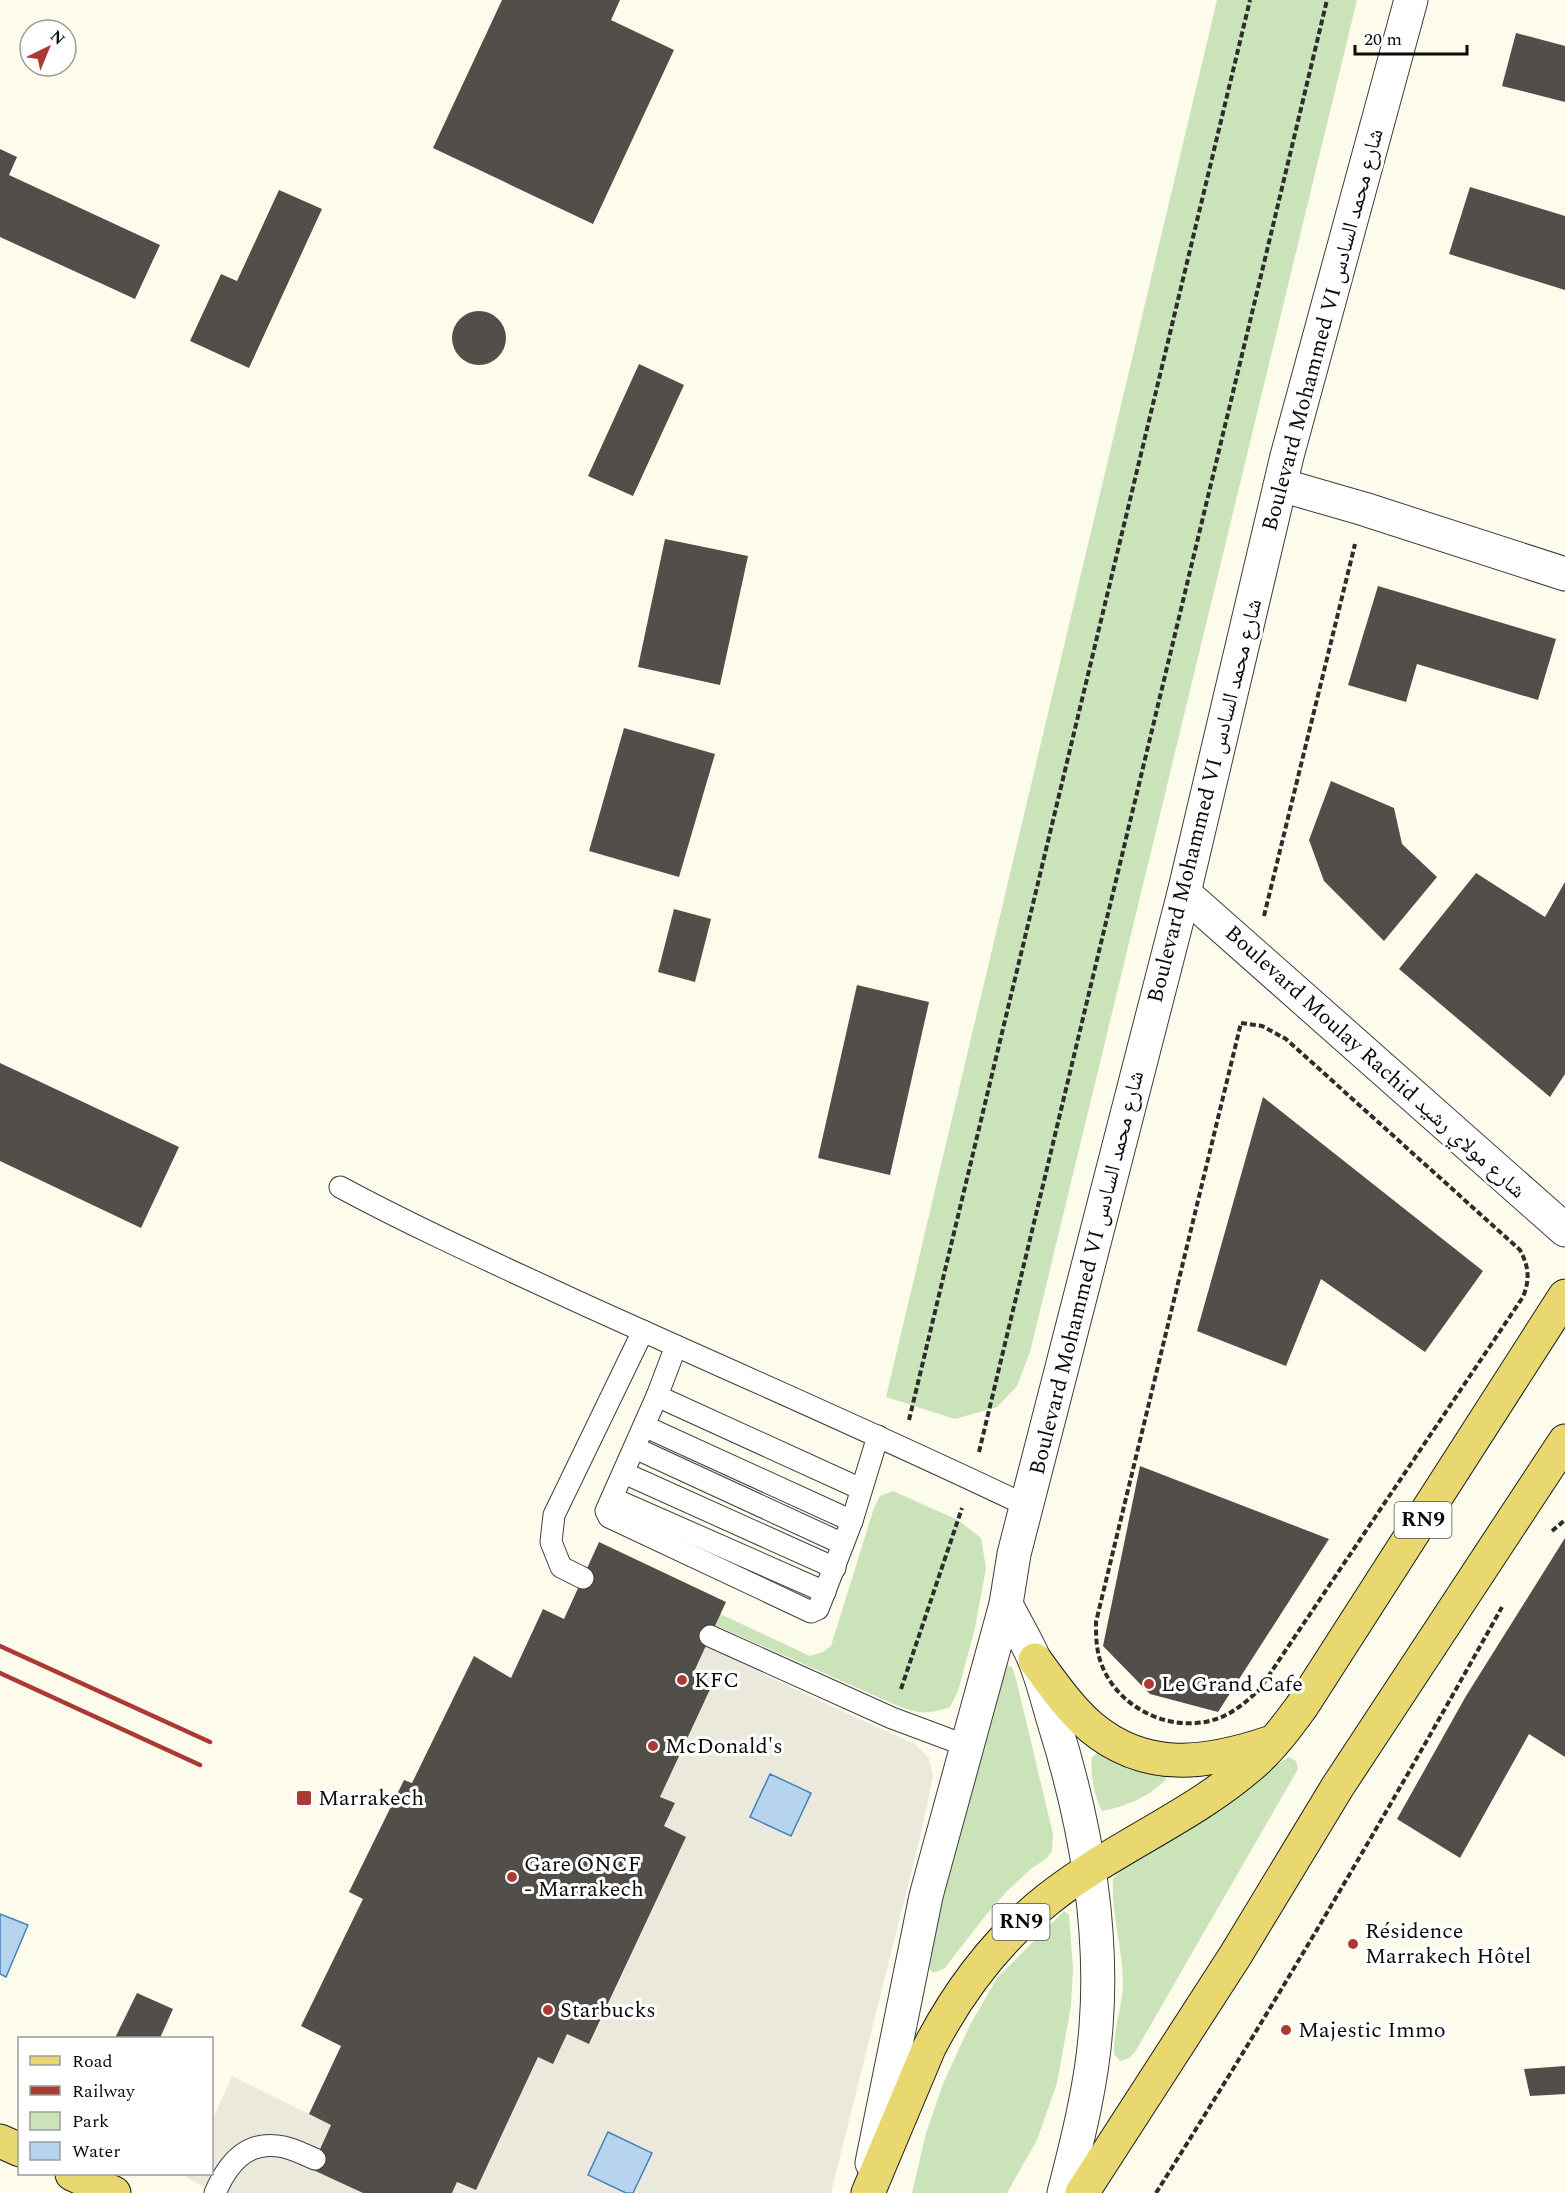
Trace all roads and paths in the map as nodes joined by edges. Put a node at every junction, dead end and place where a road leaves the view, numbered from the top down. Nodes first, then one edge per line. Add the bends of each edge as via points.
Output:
1 (1250, 0) edge
2 (1327, 0) edge
3 (1411, 0) edge
4 (1281, 485) junction
5 (1364, 509) junction
6 (1565, 574) edge
7 (1184, 894) junction
8 (1261, 927) dead end
9 (340, 1187) dead end
10 (1565, 1230) edge
11 (1565, 1296) edge
12 (643, 1331) junction
13 (676, 1346) junction
14 (657, 1396) junction
15 (644, 1426) junction
16 (878, 1436) junction
17 (1565, 1441) edge
18 (900, 1447) junction
19 (635, 1448) junction
20 (624, 1473) junction
21 (972, 1480) junction
22 (861, 1489) junction
23 (1027, 1506) junction
24 (1565, 1520) edge
25 (852, 1521) junction
26 (1545, 1538) dead end
27 (843, 1544) junction
28 (835, 1568) junction
29 (582, 1578) dead end
30 (1006, 1604) junction
31 (1503, 1605) dead end
32 (1096, 1622) joint
33 (710, 1636) dead end
34 (1035, 1660) junction
35 (892, 1718) junction
36 (1276, 1741) junction
37 (967, 1746) junction
38 (1089, 1870) junction
39 (0, 2141) edge
40 (18, 2149) edge
41 (315, 2160) dead end
42 (216, 2193) edge
43 (867, 2193) edge
44 (1064, 2193) edge
45 (1082, 2193) edge
46 (1156, 2193) edge

1 - 18 path via 917,1395
2 - 21 path
3 - 4 street, Boulevard Mohammed VI شارع محمد السادس
4 - 5 street
4 - 7 street, Boulevard Mohammed VI شارع محمد السادس
5 - 6 street
5 - 8 path
7 - 10 street, Boulevard Moulay Rachid شارع مولاي رشيد
7 - 23 street, Boulevard Mohammed VI شارع محمد السادس
9 - 12 lane via 397,1218
11 - 36 main road, RN9
12 - 13 lane
12 - 29 lane via 554,1515 551,1542 561,1567
13 - 14 lane
13 - 16 lane
14 - 15 lane
14 - 22 lane
15 - 19 lane
15 - 25 lane
16 - 18 lane
16 - 22 lane
17 - 45 main road via 1338,1786 1229,1966
18 - 21 lane
19 - 20 lane
19 - 27 lane
20 - 28 lane
20 - 28 lane via 606,1511 609,1517 811,1612 818,1609
21 - 23 lane
21 - 35 path
22 - 25 lane
23 - 30 street, Boulevard Mohammed VI شارع محمد السادس
24 - 26 path
25 - 27 lane
27 - 28 lane
30 - 34 street
30 - 37 street, Boulevard Mohammed VI شارع محمد السادس
31 - 46 path via 1314,1935
32 - 32 path via 1101,1664 1125,1699 1142,1712 1173,1722 1205,1722 1243,1704 1259,1690 1528,1286 1529,1273 1520,1250 1286,1039 1262,1026 1241,1023
33 - 35 lane
34 - 36 main road via 1090,1726 1122,1749 1159,1759 1200,1761
34 - 38 street via 1075,1793
35 - 37 lane
36 - 38 main road, RN9 via 1224,1786
37 - 43 street, Boulevard Mohammed VI شارع محمد السادس via 926,1896
38 - 43 main road, RN9 via 1047,1900 1006,1937 940,2026
38 - 44 street via 1098,1944 1096,2030
39 - 40 main road
41 - 42 lane via 284,2147 258,2146 238,2156 223,2175

